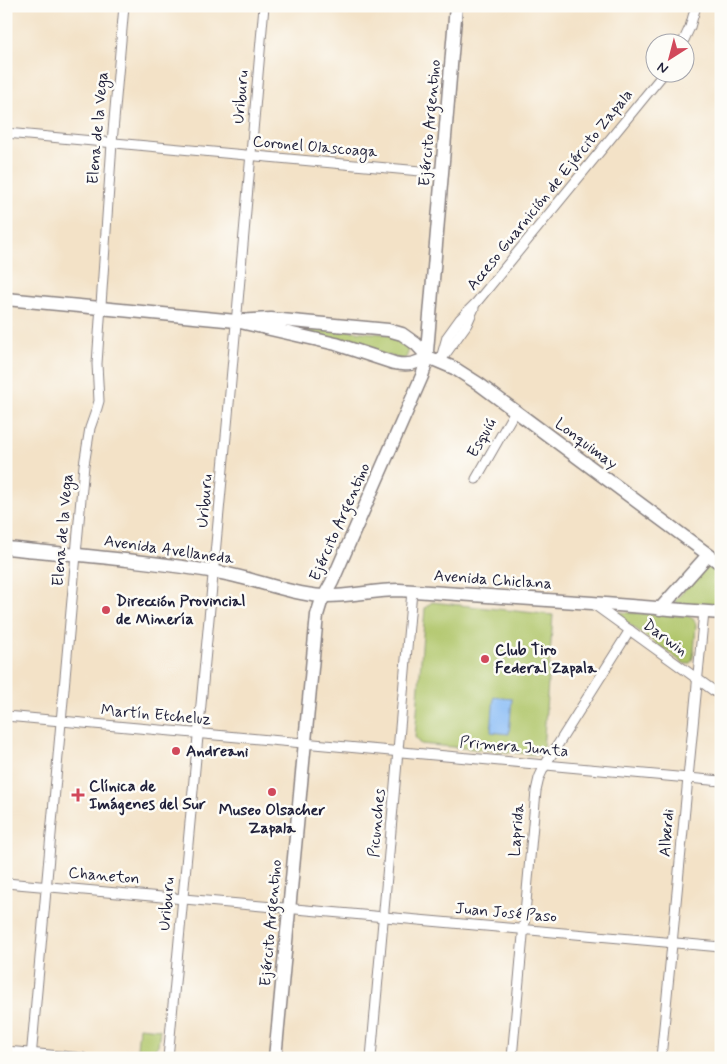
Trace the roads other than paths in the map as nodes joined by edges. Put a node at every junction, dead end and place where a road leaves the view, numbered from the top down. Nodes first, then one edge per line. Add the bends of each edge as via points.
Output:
1 (124, 6) edge
2 (264, 6) edge
3 (456, 6) edge
4 (696, 6) edge
5 (688, 32) edge
6 (658, 82) edge
7 (6, 133) edge
8 (112, 143) junction
9 (251, 156) junction
10 (442, 173) junction
11 (6, 299) edge
12 (101, 308) junction
13 (236, 321) junction
14 (428, 357) junction
15 (440, 362) junction
16 (515, 411) junction
17 (476, 480) dead end
18 (6, 548) edge
19 (76, 555) junction
20 (708, 555) junction
21 (721, 564) edge
22 (213, 572) junction
23 (412, 591) junction
24 (324, 596) junction
25 (592, 603) junction
26 (660, 609) junction
27 (704, 612) junction
28 (721, 613) edge
29 (630, 630) junction
30 (697, 679) junction
31 (721, 696) edge
32 (6, 716) edge
33 (61, 721) junction
34 (198, 734) junction
35 (304, 743) junction
36 (398, 752) junction
37 (545, 765) junction
38 (687, 778) junction
39 (721, 781) edge
40 (6, 883) edge
41 (47, 886) junction
42 (183, 899) junction
43 (289, 908) junction
44 (384, 917) junction
45 (523, 929) junction
46 (672, 942) junction
47 (721, 946) edge
48 (6, 1051) edge
49 (31, 1055) edge
50 (83, 1058) edge
51 (168, 1058) edge
52 (275, 1058) edge
53 (371, 1058) edge
54 (512, 1058) edge
55 (661, 1058) edge

1 - 8 street, Elena de la Vega
2 - 9 street, Uriburu
3 - 10 main road, Ejército Argentino
4 - 5 street
6 - 15 street, Acceso Guarnición de Ejército Zapala via 476,304 470,318 446,340
7 - 8 street, Coronel Olascoaga
8 - 9 street, Coronel Olascoaga
8 - 12 street, Elena de la Vega
9 - 10 street, Coronel Olascoaga
9 - 13 street, Uriburu
10 - 14 main road, Ejército Argentino
11 - 12 main road
12 - 13 main road
12 - 19 street, Elena de la Vega via 97,364 99,401 86,450
13 - 14 main road via 336,344 401,365 414,364
13 - 14 main road via 270,319 388,330 410,339
13 - 22 street, Uriburu
14 - 15 main road, Lonquimay
14 - 24 main road, Ejército Argentino via 420,382
15 - 16 main road, Lonquimay via 454,368
16 - 17 street, Esquiú
16 - 20 main road, Lonquimay
18 - 19 main road, Avenida Avellaneda
19 - 22 main road, Avenida Avellaneda
19 - 33 street, Elena de la Vega
20 - 21 main road, Lonquimay
20 - 26 main road
22 - 24 main road, Avenida Avellaneda
22 - 34 street, Uriburu
23 - 24 main road, Avenida Chiclana
23 - 25 main road, Avenida Chiclana
23 - 36 street, Picunches
24 - 35 main road, Ejército Argentino via 316,621
25 - 26 main road, Avenida Chiclana
25 - 29 street, Darwin
26 - 27 main road, Avenida Chiclana
27 - 28 main road, Avenida Chiclana
27 - 30 street, Alberdi
29 - 30 street, Darwin
29 - 37 street, Laprida
30 - 31 street, Darwin
30 - 38 street, Alberdi
32 - 33 street, Martín Etcheluz
33 - 34 street, Martín Etcheluz
33 - 41 street, Elena de la Vega
34 - 35 street, Martín Etcheluz
34 - 42 street, Uriburu
35 - 36 street, Primera Junta
35 - 43 main road, Ejército Argentino
36 - 37 street, Primera Junta
36 - 44 street, Picunches
37 - 38 street, Primera Junta
37 - 45 street, Laprida via 536,791
38 - 39 street, Primera Junta
38 - 46 street, Alberdi
40 - 41 street, Chaneton
41 - 42 street, Chaneton
41 - 49 street, Elena de la Vega
42 - 43 street, Chaneton
42 - 51 street, Uriburu
43 - 44 street, Juan José Paso
43 - 52 main road, Ejército Argentino
44 - 45 street, Juan José Paso
44 - 53 street, Picunches
45 - 46 street, Juan José Paso
45 - 54 street, Laprida
46 - 47 street, Juan José Paso
46 - 55 street, Alberdi
48 - 49 street
49 - 50 street

